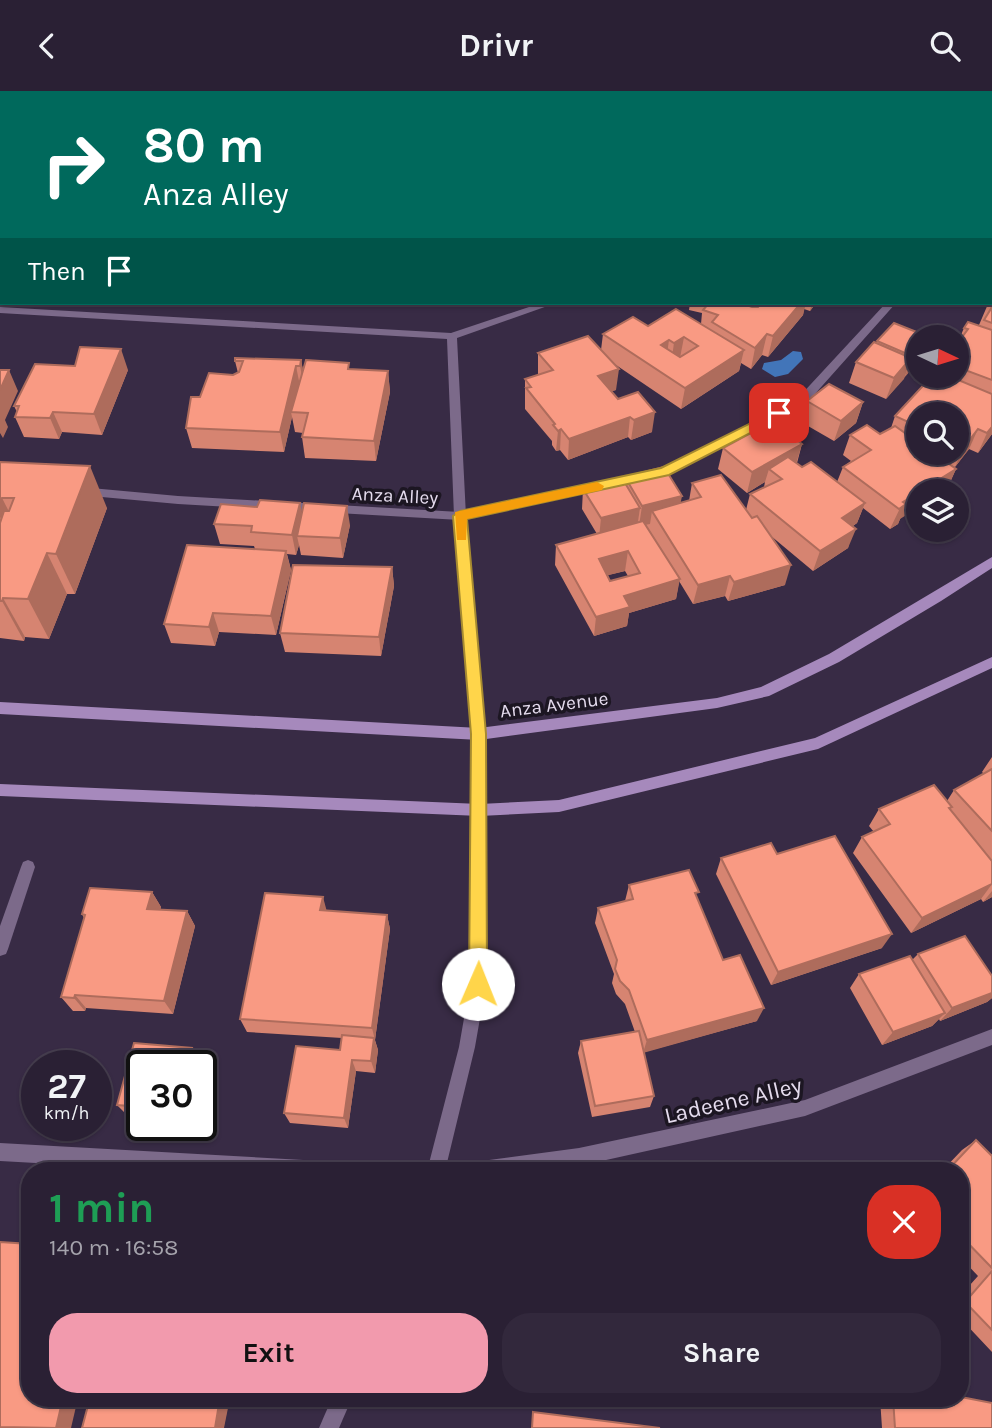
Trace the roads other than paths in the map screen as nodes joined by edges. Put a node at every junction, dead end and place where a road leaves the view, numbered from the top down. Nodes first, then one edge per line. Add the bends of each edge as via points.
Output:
1 (545, 305) edge
2 (889, 305) edge
3 (0, 310) edge
4 (452, 336) junction
5 (64, 490) edge
6 (460, 516) junction
7 (992, 562) edge
8 (992, 662) edge
9 (0, 708) edge
10 (479, 734) junction
11 (0, 790) edge
12 (480, 810) junction
13 (29, 867) dead end
14 (0, 949) edge
15 (992, 1037) edge
16 (0, 1152) edge
17 (178, 1162) edge
18 (438, 1162) edge
19 (542, 1162) edge
20 (338, 1407) edge
21 (329, 1428) edge

1 - 4 street
2 - 6 street, Anza Alley via 802,401 665,472
3 - 4 street
4 - 6 street
5 - 6 street, Anza Alley
6 - 10 street
7 - 10 main road, Anza Avenue via 834,658 764,692 717,703
8 - 12 main road via 818,743 559,806
9 - 10 main road, Anza Avenue
10 - 12 street
11 - 12 main road
12 - 18 street via 478,984
13 - 14 street
15 - 19 street, Ladeene Alley via 805,1108
16 - 17 street
20 - 21 street

